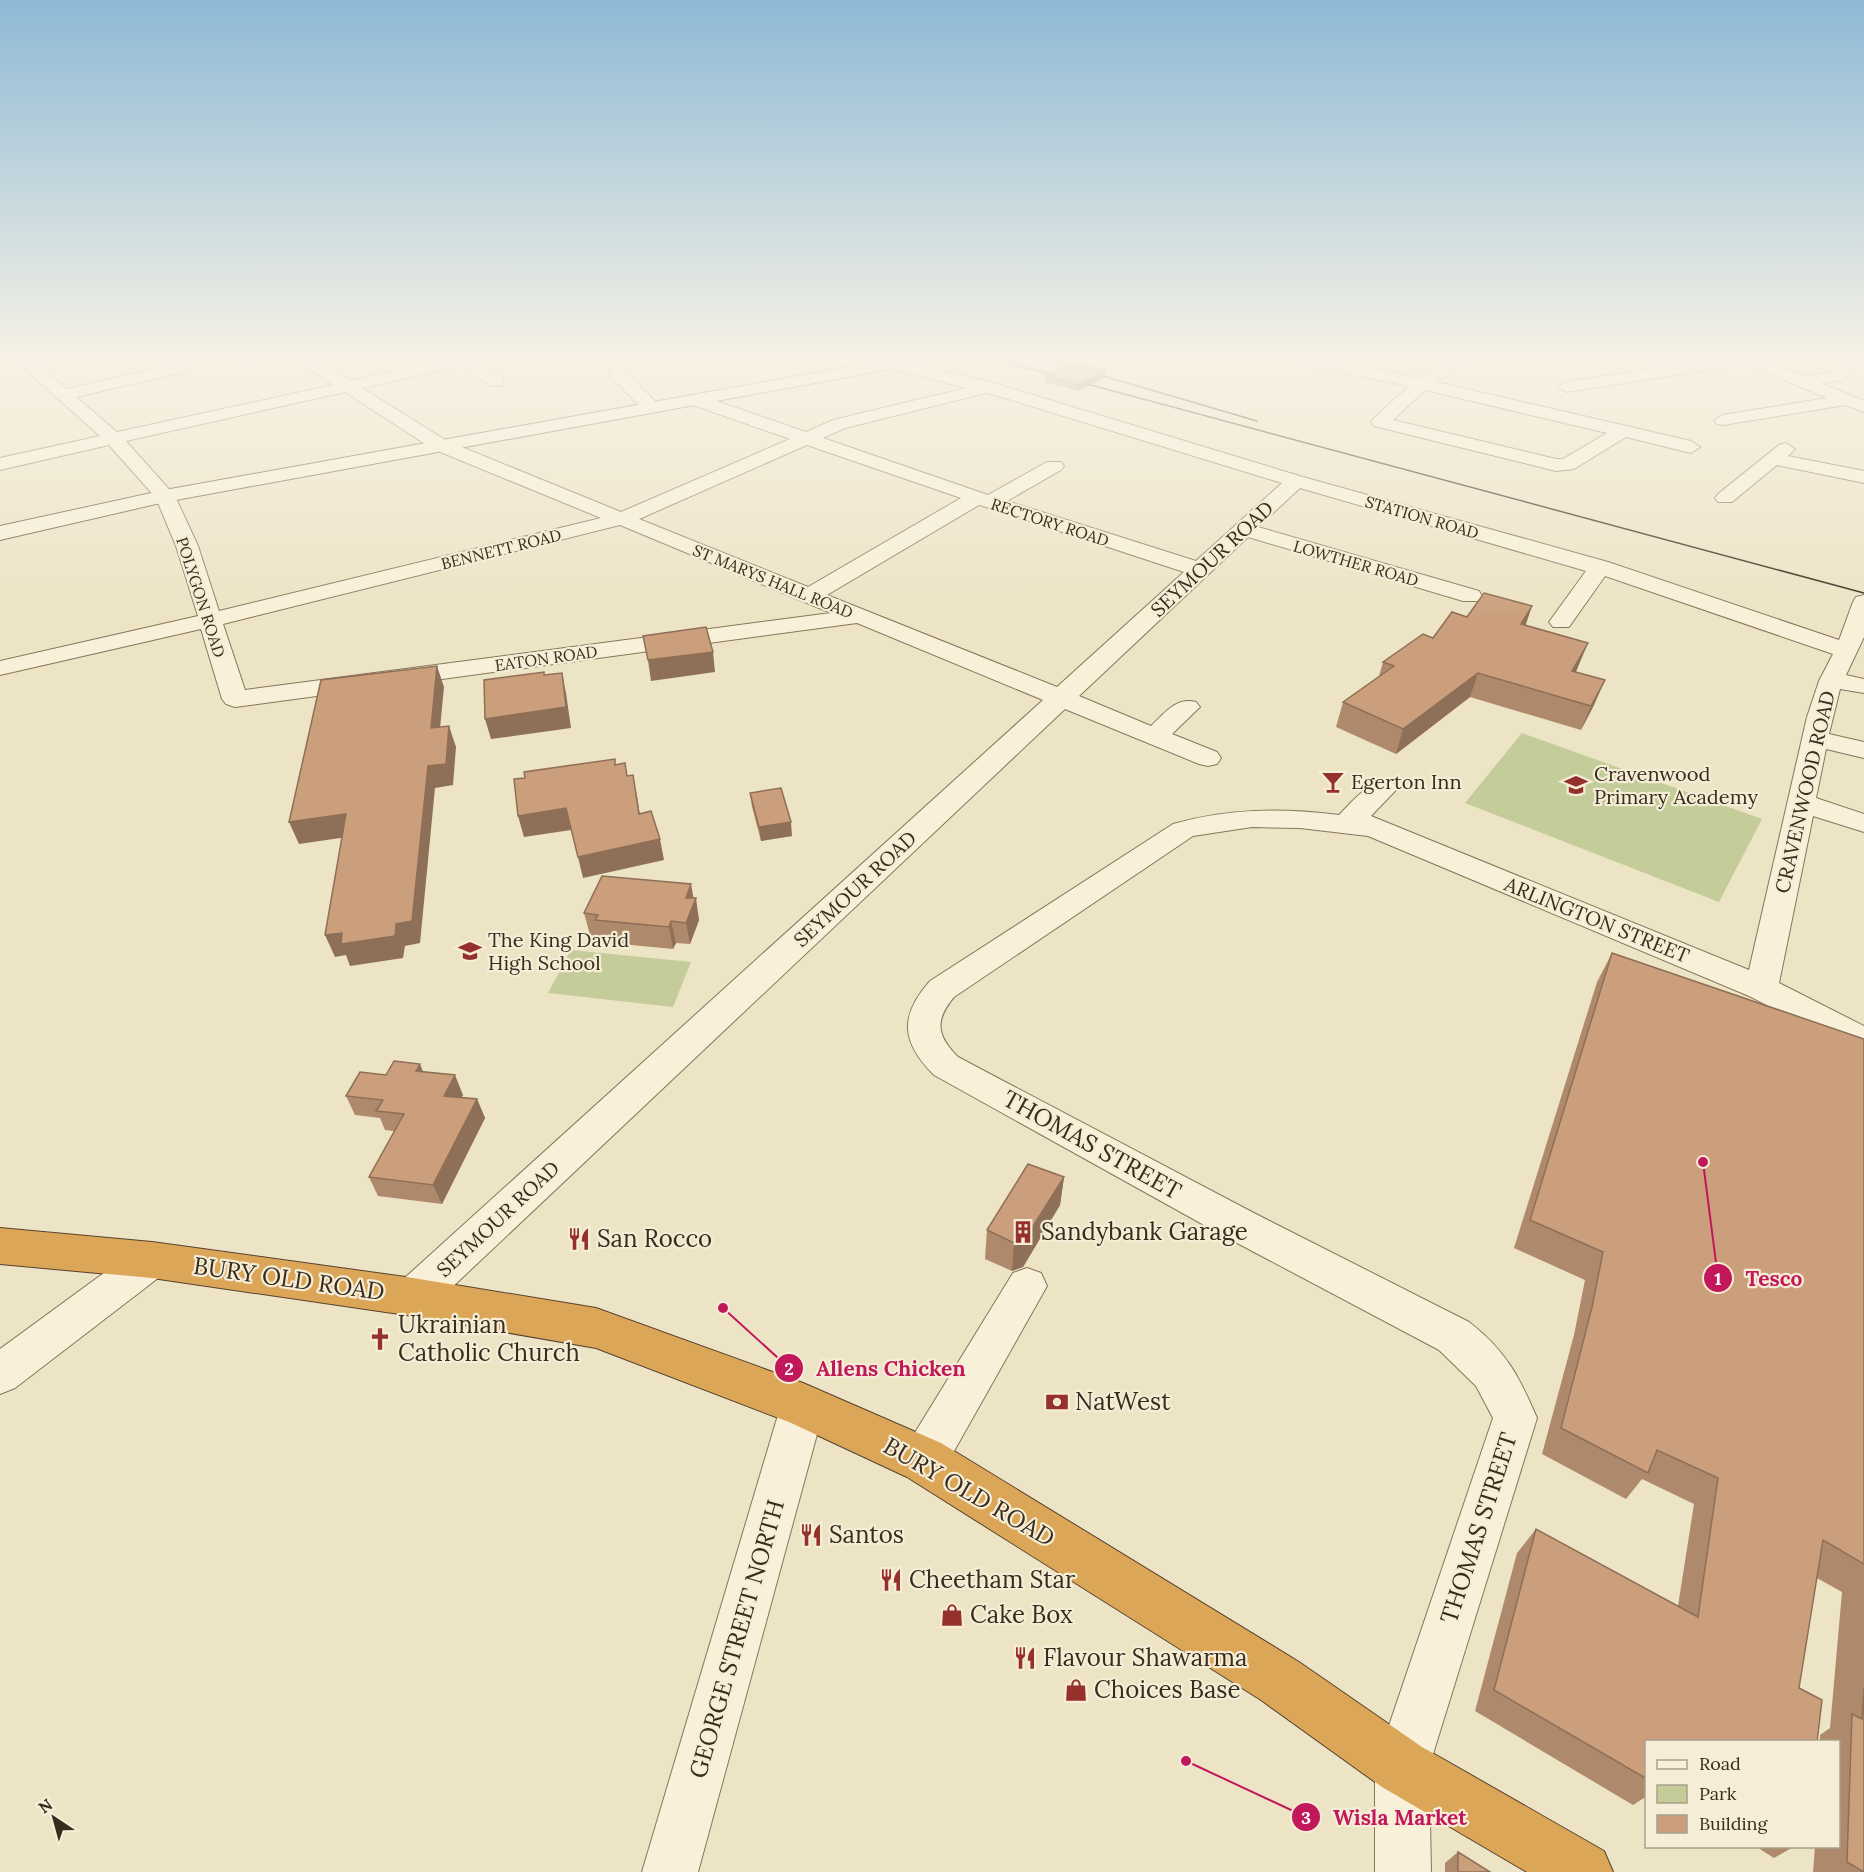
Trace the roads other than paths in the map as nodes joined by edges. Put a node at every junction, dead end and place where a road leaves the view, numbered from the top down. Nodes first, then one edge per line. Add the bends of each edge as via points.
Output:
1 (90, 443) edge
2 (118, 443) edge
3 (437, 443) edge
4 (449, 443) edge
5 (792, 443) edge
6 (819, 443) edge
7 (1173, 443) edge
8 (1467, 443) edge
9 (1603, 443) edge
10 (1675, 443) edge
11 (440, 445) junction
12 (1690, 447) dead end
13 (0, 464) edge
14 (1054, 466) dead end
15 (1864, 477) edge
16 (1296, 481) junction
17 (165, 496) junction
18 (1725, 498) dead end
19 (983, 500) junction
20 (621, 519) junction
21 (1242, 529) junction
22 (0, 533) edge
23 (1600, 567) junction
24 (1201, 570) junction
25 (808, 596) junction
26 (1471, 596) dead end
27 (858, 616) junction
28 (208, 621) junction
29 (1561, 622) dead end
30 (1856, 627) edge
31 (0, 668) edge
32 (1832, 680) junction
33 (1864, 686) edge
34 (235, 699) joint
35 (1061, 699) junction
36 (1187, 707) dead end
37 (1154, 737) junction
38 (1815, 739) junction
39 (1864, 750) edge
40 (1208, 758) dead end
41 (1802, 803) junction
42 (1358, 810) joint
43 (1864, 823) edge
44 (1761, 987) junction
45 (1864, 1041) edge
46 (0, 1246) edge
47 (152, 1260) junction
48 (1027, 1286) dead end
49 (413, 1297) junction
50 (0, 1374) edge
51 (804, 1405) junction
52 (924, 1460) junction
53 (1402, 1767) junction
54 (670, 1872) edge
55 (1403, 1872) edge
56 (1583, 1872) edge

1 - 13 street
2 - 17 street, POLYGON ROAD
3 - 11 street, ST MARYS HALL ROAD
4 - 11 street
5 - 20 street, BENNETT ROAD
6 - 19 street, RECTORY ROAD
7 - 16 street, STATION ROAD
8 - 9 street via 1567,465
10 - 12 street
11 - 17 street
11 - 20 street, ST MARYS HALL ROAD
14 - 19 street
15 - 18 street via 1779,454
16 - 21 street, SEYMOUR ROAD
16 - 23 street, STATION ROAD
17 - 22 street
17 - 28 street, POLYGON ROAD via 187,546
19 - 24 street, RECTORY ROAD
19 - 25 street
20 - 25 street, ST MARYS HALL ROAD
20 - 28 street, BENNETT ROAD
21 - 24 street, SEYMOUR ROAD
21 - 26 street, LOWTHER ROAD
23 - 29 street
23 - 30 street, STATION ROAD
24 - 35 street, SEYMOUR ROAD
25 - 27 street, ST MARYS HALL ROAD
27 - 34 street, EATON ROAD
27 - 35 street, ST MARYS HALL ROAD
28 - 31 street, BENNETT ROAD
28 - 34 street, POLYGON ROAD
30 - 32 street, CRAVENWOOD ROAD
32 - 33 street
32 - 38 street, CRAVENWOOD ROAD
35 - 37 street, ST MARYS HALL ROAD
35 - 49 street, SEYMOUR ROAD
36 - 37 street
37 - 40 street, ST MARYS HALL ROAD
38 - 39 street
38 - 41 street, CRAVENWOOD ROAD
41 - 43 street
41 - 44 street, CRAVENWOOD ROAD
42 - 44 street, ARLINGTON STREET
42 - 53 street, THOMAS STREET via 1214,821 1183,830 942,989 927,1007 923,1029 930,1049 946,1066 1236,1224 1445,1331 1481,1357 1500,1380 1515,1418
44 - 45 street, ARLINGTON STREET
46 - 47 highway, BURY OLD ROAD
47 - 49 highway, BURY OLD ROAD
47 - 50 street
48 - 52 street
49 - 51 highway, BURY OLD ROAD via 596,1328
51 - 52 highway, BURY OLD ROAD
51 - 54 street, GEORGE STREET NORTH
52 - 53 highway, BURY OLD ROAD via 1280,1681
53 - 55 street, THOMAS STREET
53 - 56 highway, BURY OLD ROAD

